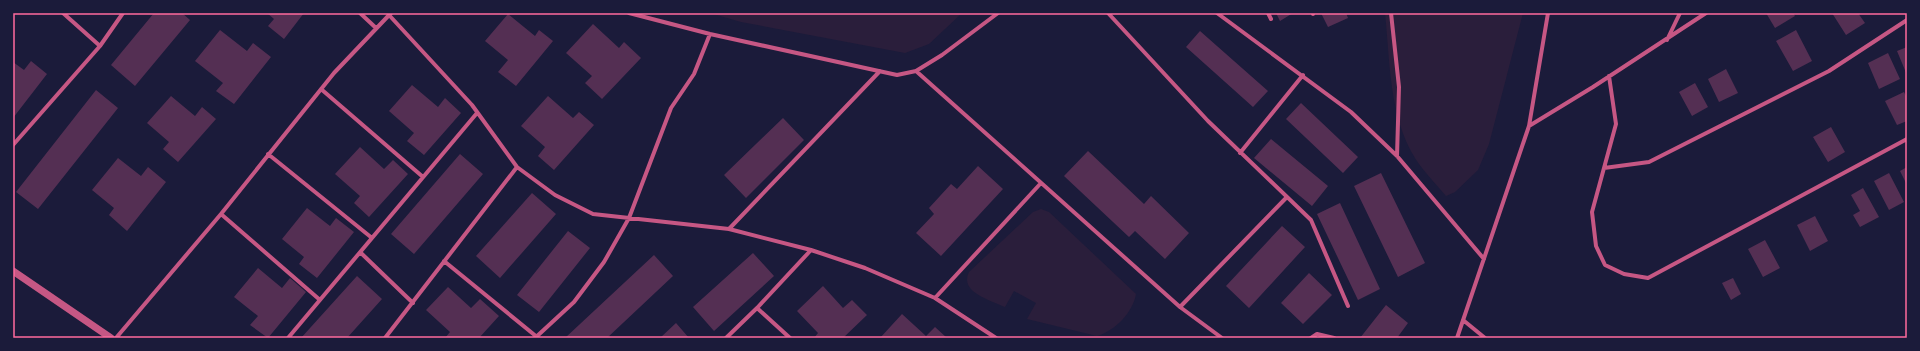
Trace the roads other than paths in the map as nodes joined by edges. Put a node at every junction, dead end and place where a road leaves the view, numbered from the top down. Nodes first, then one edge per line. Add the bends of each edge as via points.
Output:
1 (63, 13) edge
2 (123, 13) edge
3 (360, 13) edge
4 (629, 13) edge
5 (998, 13) edge
6 (1108, 13) edge
7 (1217, 13) edge
8 (1268, 13) edge
9 (1392, 13) edge
10 (1548, 13) edge
11 (1680, 13) edge
12 (1706, 13) edge
13 (390, 14) edge
14 (1271, 18) dead end
15 (1907, 20) edge
16 (376, 28) junction
17 (710, 34) junction
18 (1667, 40) junction
19 (100, 46) junction
20 (880, 71) junction
21 (916, 71) junction
22 (1303, 75) junction
23 (1609, 76) junction
24 (321, 88) junction
25 (477, 113) junction
26 (1529, 126) junction
27 (1907, 139) edge
28 (13, 145) edge
29 (1240, 153) junction
30 (268, 154) junction
31 (1397, 156) junction
32 (516, 167) junction
33 (1604, 168) junction
34 (423, 177) junction
35 (1041, 183) junction
36 (1287, 197) junction
37 (221, 214) junction
38 (629, 218) junction
39 (729, 229) junction
40 (372, 238) junction
41 (811, 250) junction
42 (361, 253) junction
43 (1484, 259) junction
44 (444, 261) junction
45 (13, 271) edge
46 (935, 298) junction
47 (320, 300) junction
48 (413, 303) junction
49 (1348, 306) dead end
50 (1180, 307) junction
51 (757, 308) junction
52 (1463, 320) junction
53 (536, 337) edge
54 (111, 338) edge
55 (116, 338) edge
56 (288, 338) edge
57 (385, 338) edge
58 (726, 338) edge
59 (790, 338) edge
60 (996, 338) edge
61 (1222, 338) edge
62 (1311, 338) edge
63 (1334, 338) edge
64 (1457, 338) edge
65 (1485, 338) edge

1 - 19 street
2 - 19 street
3 - 16 street
4 - 17 street
5 - 21 street
6 - 29 street
7 - 22 street
8 - 14 street
9 - 31 street via 1399,87
10 - 26 street
11 - 18 street
12 - 18 street
13 - 16 street
13 - 25 street
15 - 33 street via 1829,71 1649,162
16 - 24 street
17 - 20 street
17 - 38 street via 694,74 670,108
18 - 23 street
19 - 28 street
20 - 21 street via 897,75
20 - 39 street
21 - 35 street
22 - 29 street
22 - 31 street via 1351,112
23 - 26 street
23 - 33 street via 1616,124
24 - 30 street
24 - 34 street
25 - 32 street
25 - 34 street
26 - 43 street
27 - 33 street via 1648,278 1624,274 1605,265 1596,246 1592,212
29 - 36 street
30 - 37 street
30 - 40 street
31 - 43 street
32 - 38 street via 555,195 593,214
32 - 44 street
34 - 40 street
35 - 46 street
35 - 50 street
36 - 49 street via 1311,220
36 - 50 street
37 - 47 street
37 - 55 street
38 - 39 street
38 - 53 street via 604,262 574,302
39 - 41 street
40 - 42 street
41 - 46 street via 865,268
41 - 51 street
42 - 47 street
42 - 48 street
43 - 52 street
44 - 48 street
44 - 53 street
45 - 54 street
46 - 60 street
47 - 56 street
48 - 57 street
50 - 61 street
51 - 58 street
51 - 59 street
52 - 64 street
52 - 65 street
62 - 63 street via 1317,334

